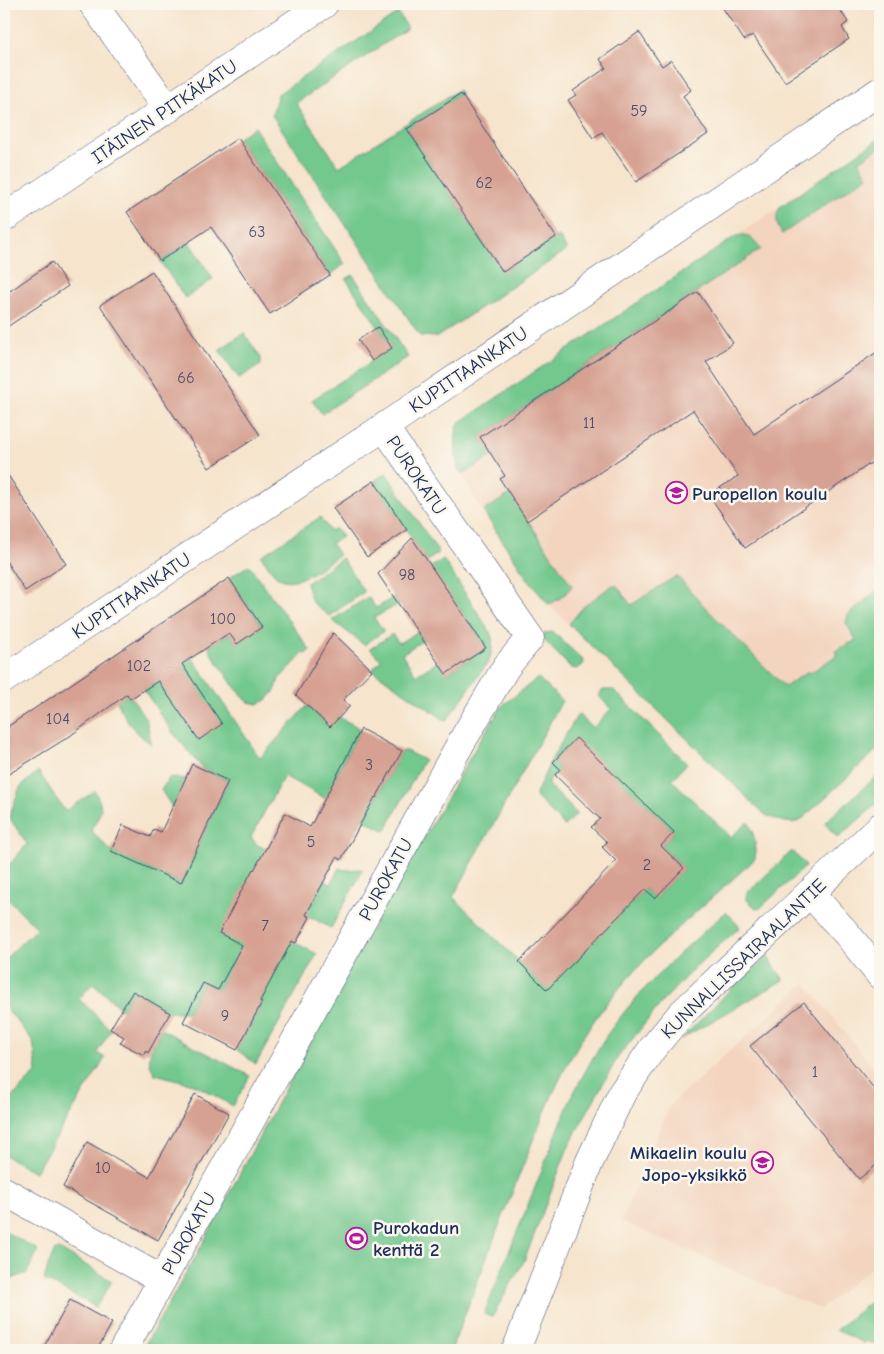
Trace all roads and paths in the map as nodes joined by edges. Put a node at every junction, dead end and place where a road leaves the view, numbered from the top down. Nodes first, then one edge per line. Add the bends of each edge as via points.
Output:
1 (93, 4) edge
2 (324, 4) edge
3 (880, 91) edge
4 (168, 109) junction
5 (4, 218) edge
6 (384, 427) junction
7 (4, 679) edge
8 (880, 827) edge
9 (810, 893) junction
10 (880, 975) edge
11 (4, 1191) edge
12 (162, 1280) junction
13 (123, 1350) edge
14 (516, 1350) edge

1 - 4 street
2 - 4 street, ITÄINEN PITKÄKATU
3 - 6 street, KUPITTAANKATU
4 - 5 street, ITÄINEN PITKÄKATU
6 - 7 street, KUPITTAANKATU
6 - 12 street, PUROKATU via 530,638 506,667 462,741
8 - 9 street, KUNNALLISSAIRAALANTIE
9 - 10 street
9 - 14 street, KUNNALLISSAIRAALANTIE via 681,1014 622,1093 589,1163
11 - 12 street
12 - 13 street, PUROKATU

